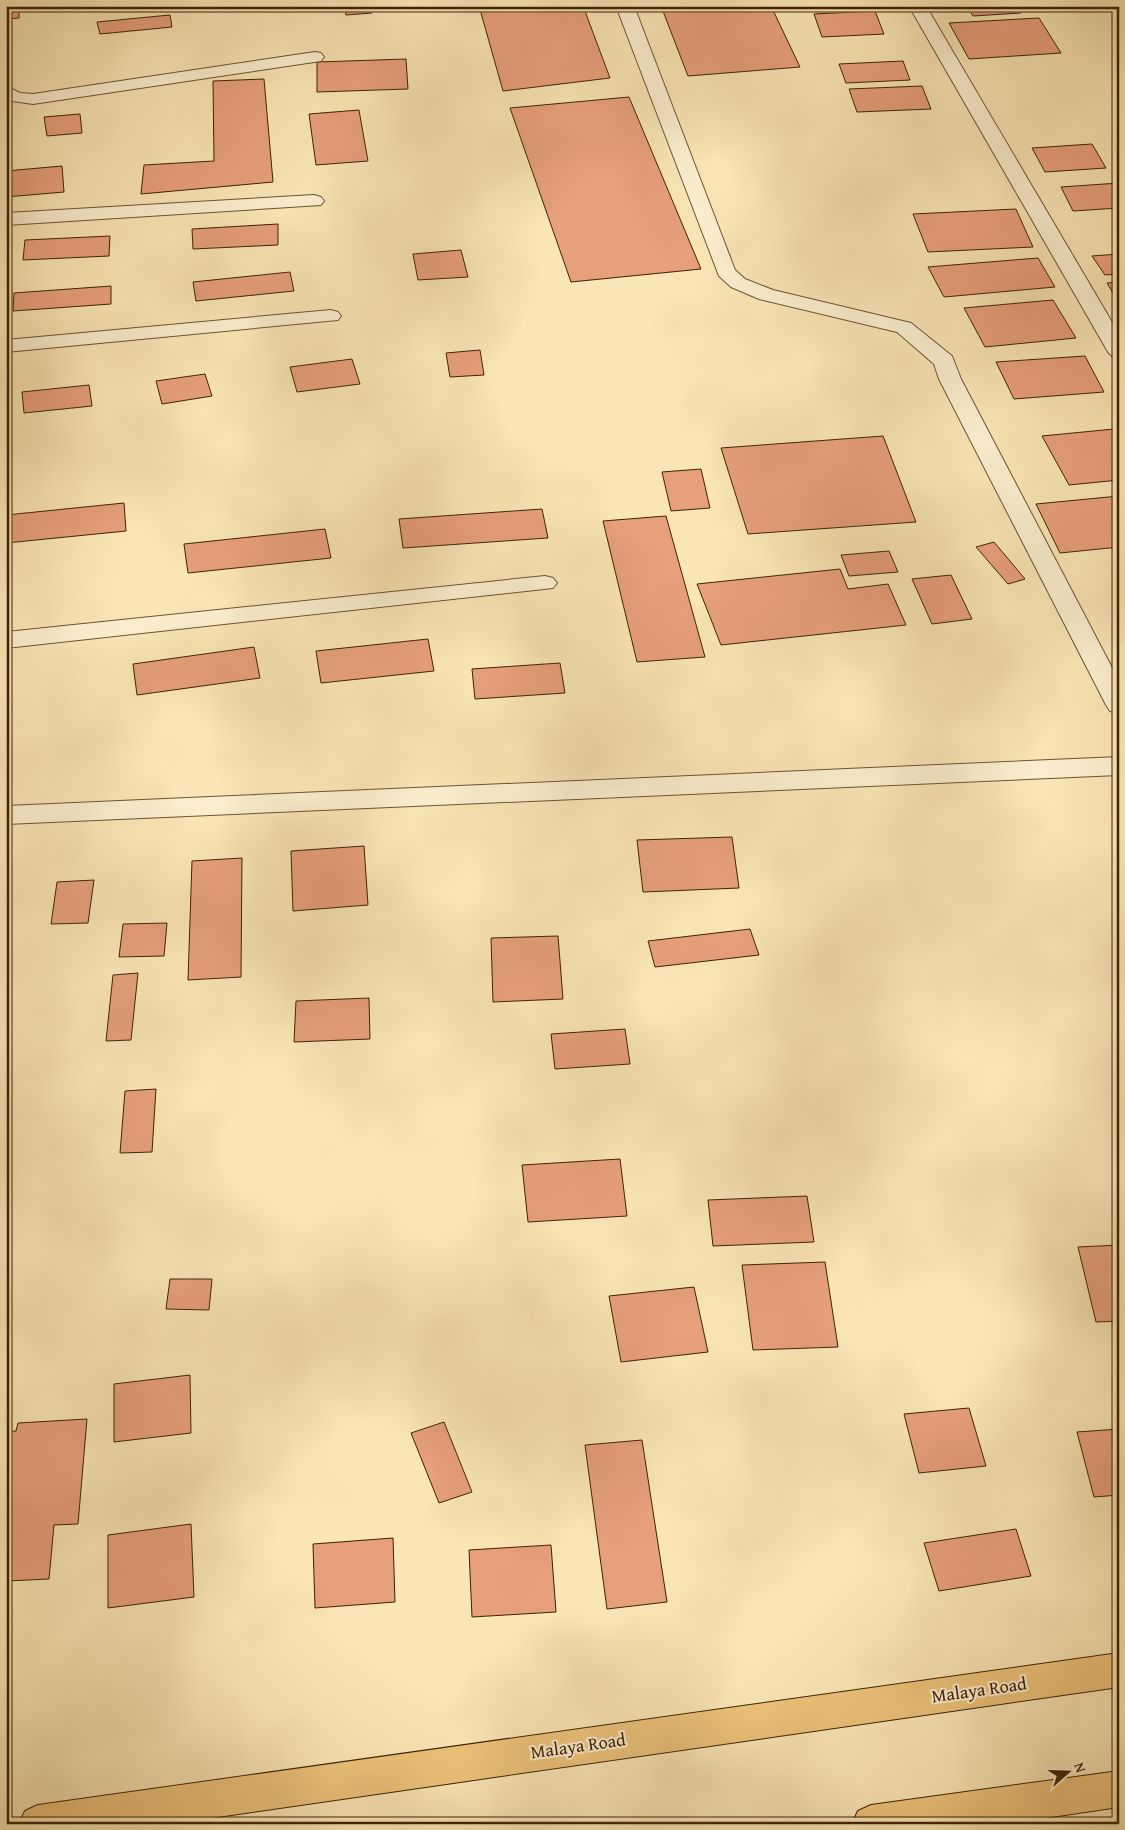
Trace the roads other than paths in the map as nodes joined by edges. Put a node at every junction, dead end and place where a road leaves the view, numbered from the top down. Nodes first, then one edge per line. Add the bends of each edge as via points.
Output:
1 (624, 6) edge
2 (917, 6) edge
3 (315, 57) dead end
4 (8, 94) edge
5 (314, 201) dead end
6 (6, 220) edge
7 (331, 316) dead end
8 (6, 346) edge
9 (1119, 352) edge
10 (545, 583) dead end
11 (6, 640) edge
12 (1119, 705) edge
13 (1119, 766) edge
14 (6, 815) edge
15 (1119, 1670) edge
16 (1119, 1789) edge
17 (38, 1824) edge
18 (871, 1824) edge

1 - 12 street via 726,272 738,283 766,295 904,327 944,361 950,379
2 - 9 street
3 - 4 street via 33,98 19,99
5 - 6 street
7 - 8 street
10 - 11 street
13 - 14 street
15 - 17 main road, Malaya Road
16 - 18 main road

